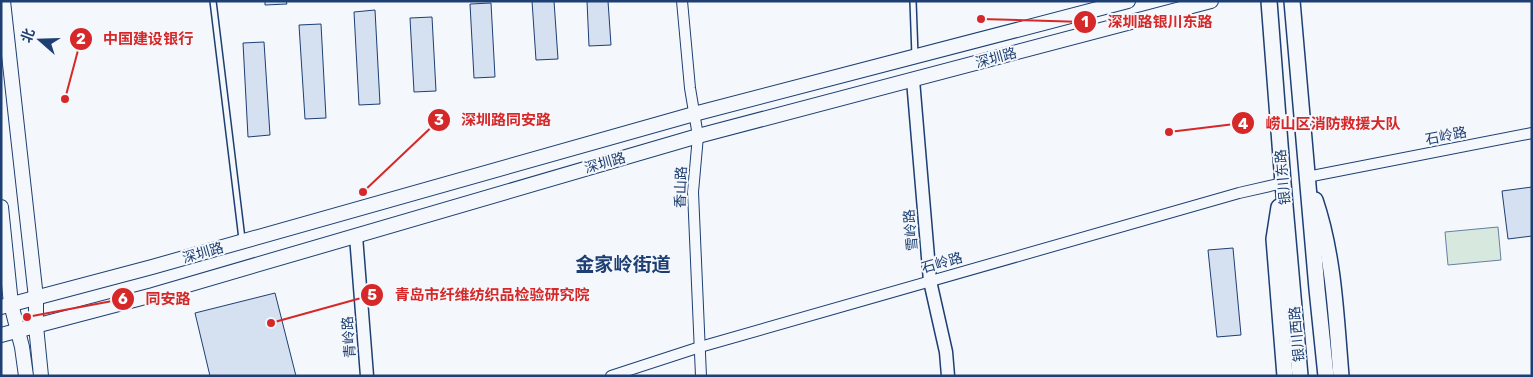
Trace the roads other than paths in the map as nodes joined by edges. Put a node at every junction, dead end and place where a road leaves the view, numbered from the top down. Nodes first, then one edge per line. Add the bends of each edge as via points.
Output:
1 (2, 1) edge
2 (213, 1) edge
3 (682, 1) edge
4 (913, 1) edge
5 (1128, 1) edge
6 (1211, 1) edge
7 (1269, 1) edge
8 (1292, 1) edge
9 (916, 57) junction
10 (913, 80) junction
11 (694, 114) junction
12 (1532, 133) edge
13 (698, 136) junction
14 (1307, 177) junction
15 (1283, 183) junction
16 (1, 207) edge
17 (356, 236) junction
18 (243, 241) junction
19 (930, 281) junction
20 (1294, 293) joint
21 (36, 298) junction
22 (6, 306) edge
23 (36, 326) junction
24 (19, 330) junction
25 (1, 335) edge
26 (700, 347) junction
27 (1281, 375) edge
28 (26, 376) edge
29 (41, 376) edge
30 (366, 376) edge
31 (611, 376) edge
32 (701, 376) edge
33 (948, 376) edge
34 (1300, 376) edge
35 (1326, 376) edge
36 (1341, 376) edge

1 - 21 main road
2 - 18 lane
3 - 11 street, 香山路
4 - 9 lane
5 - 9 main road, 深圳路
6 - 10 main road, 深圳路
7 - 15 main road, 银川东路
8 - 14 main road, 银川东路
9 - 11 main road, 深圳路
10 - 13 main road, 深圳路
10 - 19 street, 雪岭路
11 - 13 street, 香山路
11 - 18 main road, 深圳路
12 - 14 street, 石岭路 / 石岭路
13 - 17 main road, 深圳路
13 - 26 street, 香山路 via 693,192
14 - 35 main road, 银川东路
14 - 36 main road via 1324,227
15 - 19 street, 石岭路 / 石岭路
15 - 20 main road, 银川东路
15 - 27 main road via 1274,239
16 - 22 main road
17 - 23 main road, 深圳路
17 - 30 street, 青岭路
18 - 21 main road, 深圳路
19 - 26 street, 石岭路 / 石岭路
19 - 33 street, 雪岭路 via 946,352
20 - 34 main road, 银川西路
21 - 22 main road, 深圳路
21 - 23 main road
22 - 24 main road
23 - 24 main road, 深圳路
23 - 29 main road
24 - 25 main road, 深圳路
24 - 28 main road
26 - 31 street, 石岭路 / 石岭路
26 - 32 street, 香山路

